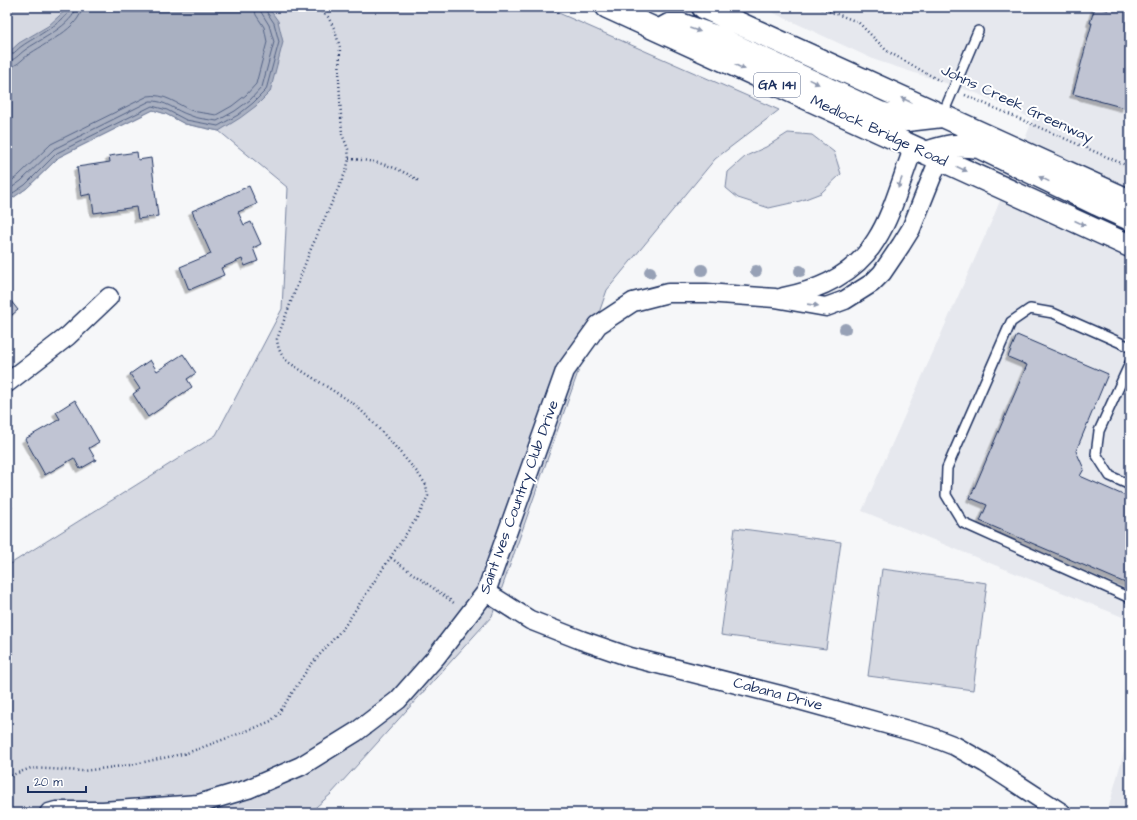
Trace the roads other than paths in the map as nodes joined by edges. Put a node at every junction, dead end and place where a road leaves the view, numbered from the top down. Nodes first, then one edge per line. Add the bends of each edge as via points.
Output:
1 (607, 7) edge
2 (703, 7) edge
3 (659, 31) junction
4 (978, 31) dead end
5 (942, 116) junction
6 (926, 153) junction
7 (1130, 201) edge
8 (1130, 219) edge
9 (884, 227) junction
10 (906, 237) junction
11 (1130, 246) edge
12 (109, 297) dead end
13 (775, 298) junction
14 (1130, 347) edge
15 (1130, 364) edge
16 (7, 383) edge
17 (1130, 485) edge
18 (486, 592) junction
19 (1130, 598) edge
20 (50, 813) edge
21 (1062, 813) edge

1 - 3 highway, Medlock Bridge Road / GA 141
5 -> 2 highway, GA 141
3 -> 5 highway via 669,24 683,25 714,36 880,113 907,120
3 -> 6 highway, Medlock Bridge Road / GA 141
4 - 5 lane
5 - 7 highway, GA 141
8 -> 6 highway via 979,147 948,146
6 -> 9 street, Saint Ives Country Club Drive
6 - 10 street, Saint Ives Country Club Drive via 911,228
6 -> 11 highway, Medlock Bridge Road / GA 141
9 - 10 street
9 - 13 street, Saint Ives Country Club Drive via 870,249 843,275 816,288
13 -> 10 street, Saint Ives Country Club Drive via 826,307 845,300 872,283
12 - 16 street via 68,336
13 - 18 street, Saint Ives Country Club Drive via 668,293 633,302 598,325 565,371
14 - 19 lane via 1053,313 1030,309 1011,322 947,468 946,496 962,523
15 - 17 lane via 1099,431 1096,454 1110,476
18 - 20 street, Saint Ives Country Club Drive via 436,657 398,700 356,732 301,766 248,789 198,804
18 - 21 street, Cabana Drive via 530,620 630,657 788,696 929,736 955,746 986,763

